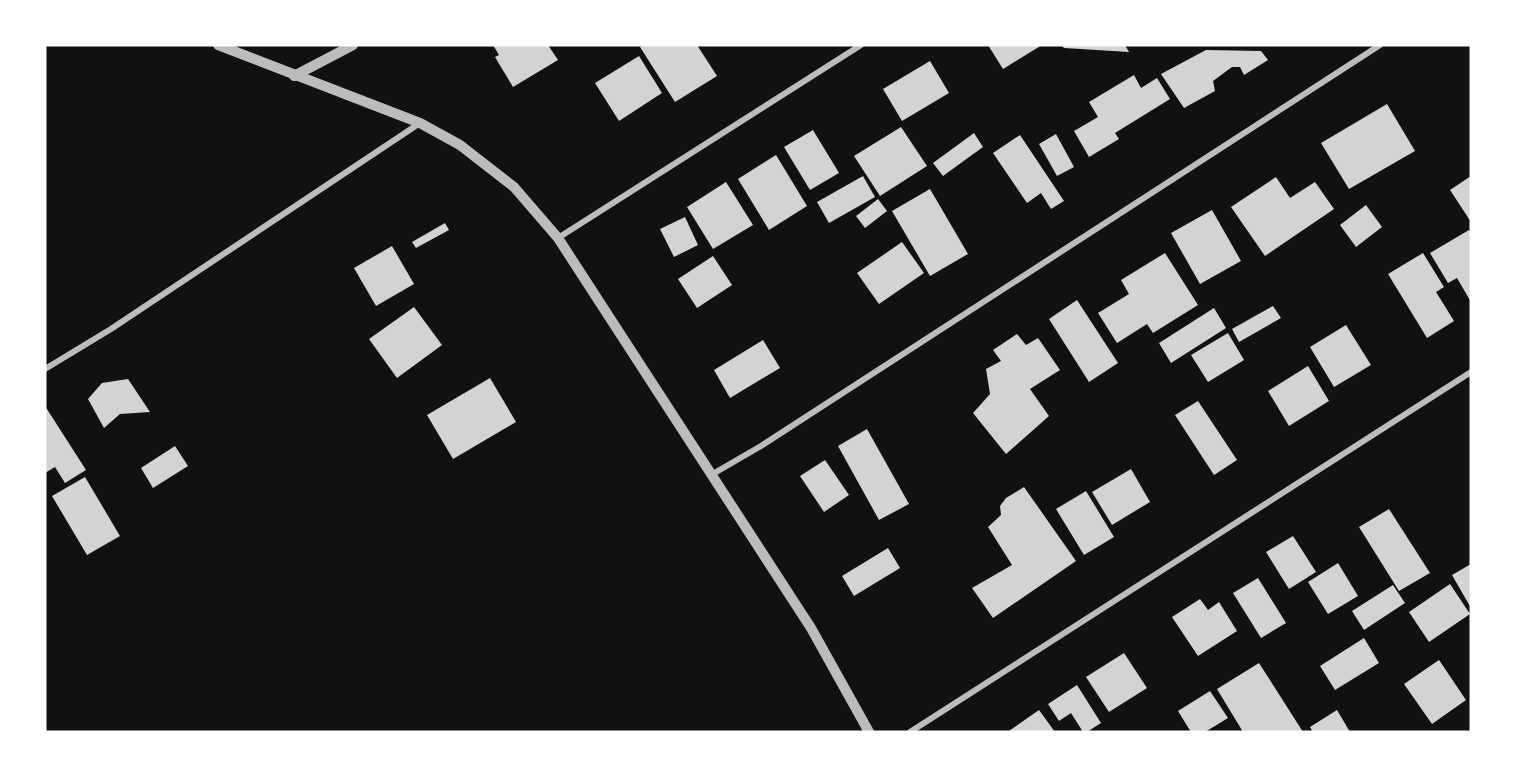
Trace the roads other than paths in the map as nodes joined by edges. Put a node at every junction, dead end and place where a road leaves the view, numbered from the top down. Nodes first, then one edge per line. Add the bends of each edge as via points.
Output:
1 (218, 45) edge
2 (353, 45) edge
3 (861, 45) edge
4 (1380, 45) edge
5 (294, 76) junction
6 (420, 123) junction
7 (558, 238) junction
8 (45, 369) edge
9 (1471, 372) edge
10 (711, 475) junction
11 (869, 732) edge
12 (909, 732) edge

1 - 5 street
2 - 5 street
3 - 7 street
4 - 10 street
5 - 6 street
6 - 7 street via 460,145 514,187
6 - 8 street via 111,330
7 - 10 street
9 - 12 street
10 - 11 street via 811,628

